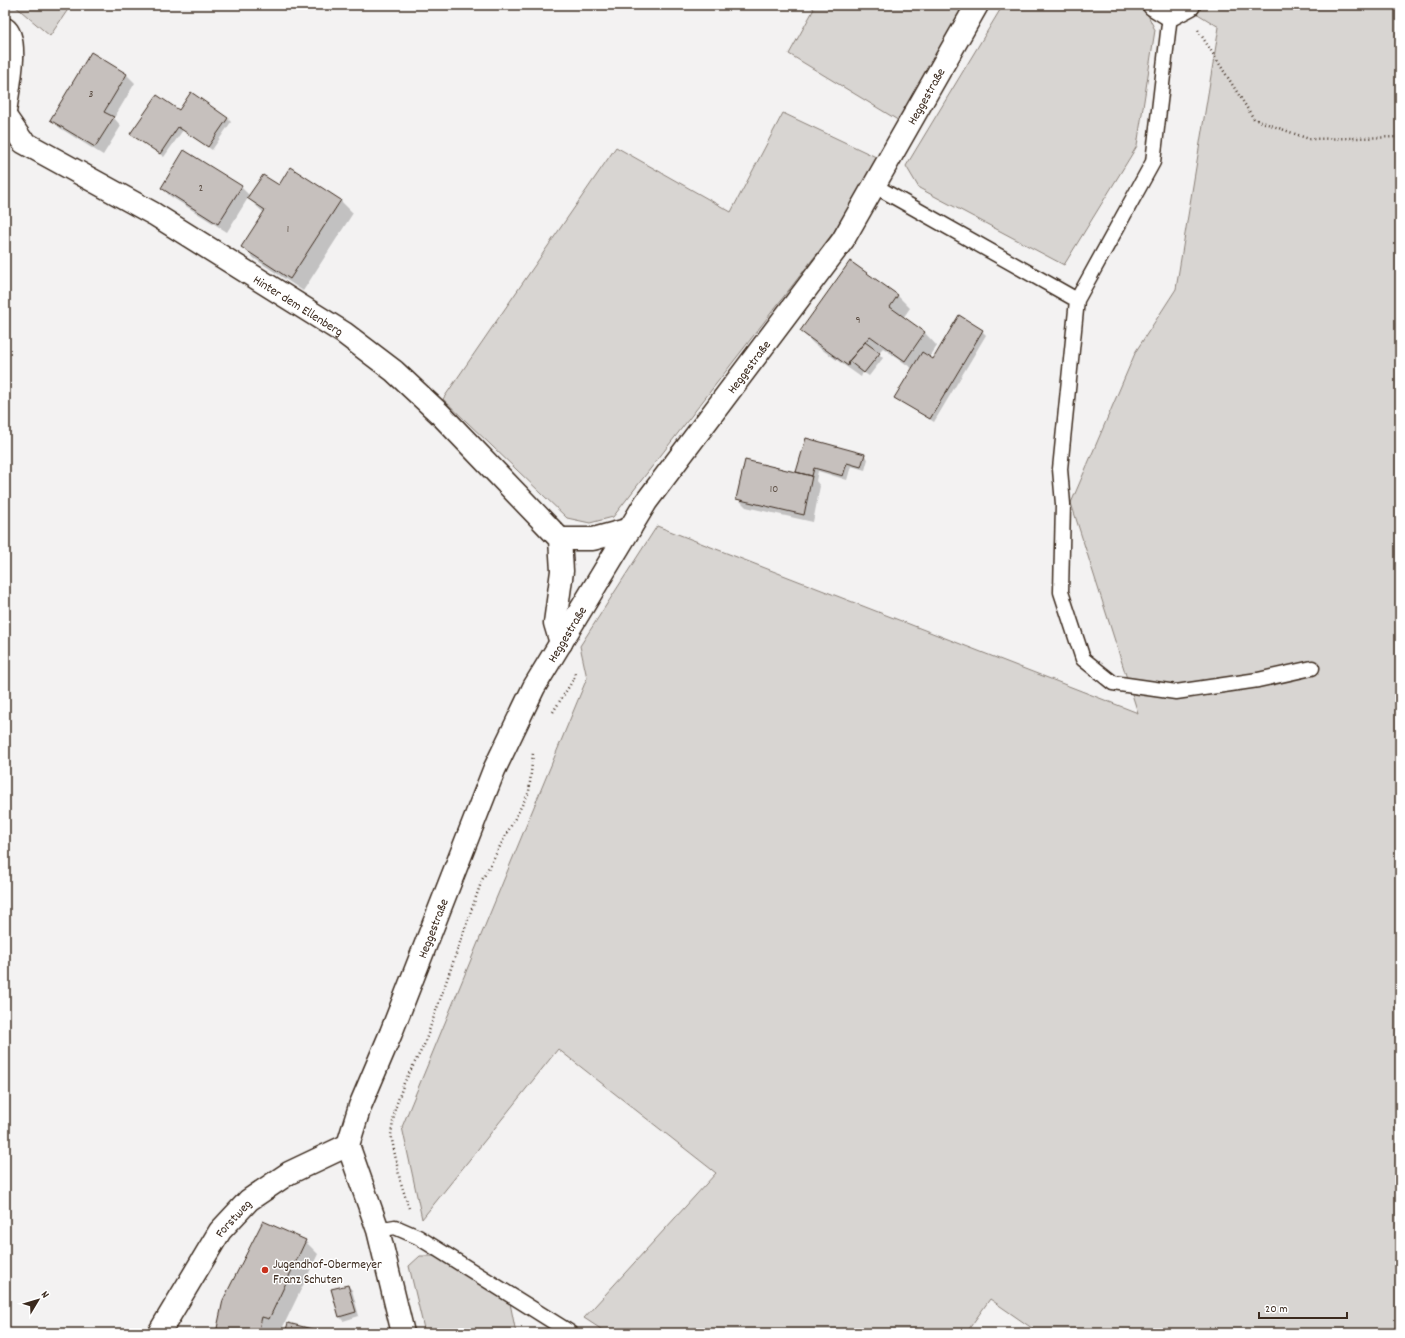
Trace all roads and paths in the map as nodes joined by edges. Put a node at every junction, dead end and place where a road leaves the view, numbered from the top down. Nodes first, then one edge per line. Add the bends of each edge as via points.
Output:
1 (977, 5) edge
2 (1174, 8) edge
3 (5, 29) edge
4 (5, 112) edge
5 (5, 116) edge
6 (1400, 137) edge
7 (875, 186) junction
8 (1077, 300) junction
9 (630, 529) junction
10 (560, 539) junction
11 (561, 643) junction
12 (1312, 668) dead end
13 (550, 717) dead end
14 (533, 751) dead end
15 (348, 1144) junction
16 (378, 1230) junction
17 (418, 1237) junction
18 (159, 1333) edge
19 (403, 1333) edge
20 (571, 1333) edge

1 - 7 street, Heggestraße
2 - 6 path via 1254,119 1309,139
2 - 8 lane via 1153,162
3 - 4 street via 13,48
5 - 10 street, Hinter dem Ellenberg via 23,142 154,214 344,333 394,371 440,414
7 - 8 lane
7 - 9 street, Heggestraße via 843,240 646,502
8 - 12 lane via 1060,469 1063,504 1061,592 1083,659 1113,683 1176,692 1258,680
9 - 10 street via 593,539
9 - 11 street, Heggestraße
10 - 11 street via 562,571 555,623
11 - 13 path via 570,650 575,662 575,677
11 - 15 street, Heggestraße via 534,687 494,770 360,1106
14 - 17 path via 529,792 482,880 424,1045 404,1084 395,1109 391,1135 400,1180
15 - 16 street
15 - 18 street, Forstweg via 289,1173 250,1200 220,1231
16 - 17 lane via 395,1227
16 - 19 street
17 - 20 lane

